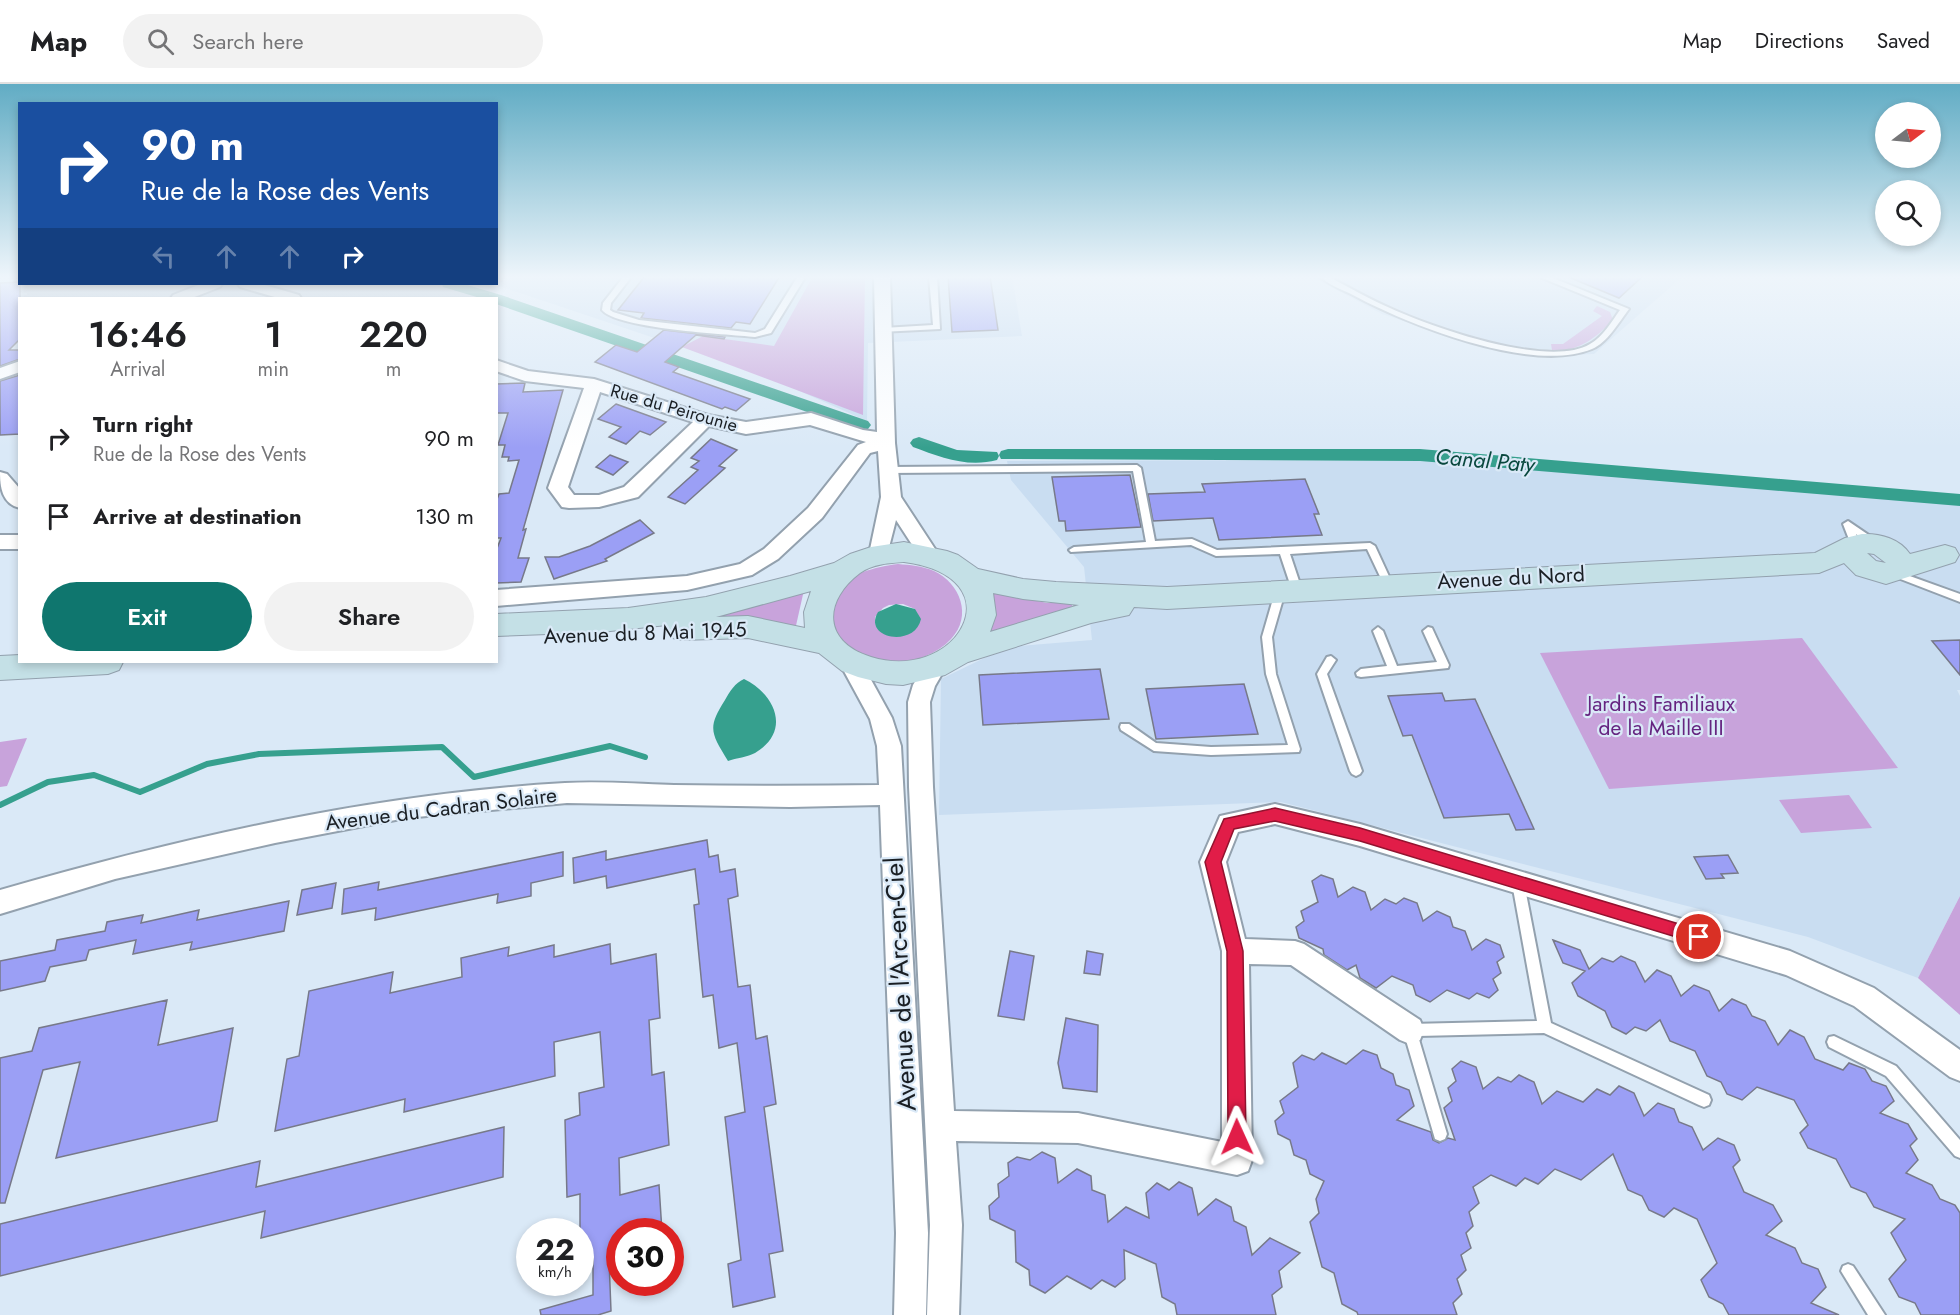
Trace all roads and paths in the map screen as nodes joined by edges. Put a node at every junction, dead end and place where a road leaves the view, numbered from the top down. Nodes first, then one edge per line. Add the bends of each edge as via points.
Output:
1 (741, 333) edge
2 (760, 333) edge
3 (884, 333) edge
4 (1454, 333) edge
5 (1603, 333) edge
6 (498, 366) edge
7 (18, 367) edge
8 (0, 374) edge
9 (525, 376) junction
10 (498, 378) edge
11 (594, 384) junction
12 (705, 420) junction
13 (886, 441) junction
14 (888, 470) junction
15 (18, 471) edge
16 (1, 479) edge
17 (891, 497) junction
18 (18, 500) edge
19 (0, 542) edge
20 (18, 542) edge
21 (1151, 545) junction
22 (1074, 550) dead end
23 (1284, 551) junction
24 (879, 555) junction
25 (929, 555) junction
26 (1953, 555) edge
27 (1875, 556) junction
28 (848, 568) junction
29 (969, 577) junction
30 (1388, 585) junction
31 (1288, 591) junction
32 (498, 598) edge
33 (1167, 598) junction
34 (1960, 598) edge
35 (498, 625) edge
36 (1378, 631) dead end
37 (1428, 631) dead end
38 (498, 640) edge
39 (18, 649) edge
40 (0, 650) edge
41 (839, 653) junction
42 (947, 660) junction
43 (1331, 660) dead end
44 (90, 663) edge
45 (0, 668) edge
46 (1394, 670) junction
47 (1361, 673) dead end
48 (1125, 727) dead end
49 (1356, 771) dead end
50 (891, 795) junction
51 (1518, 883) junction
52 (0, 902) edge
53 (1235, 951) junction
54 (1545, 1026) junction
55 (1410, 1030) junction
56 (1834, 1042) dead end
57 (1960, 1067) edge
58 (1704, 1100) dead end
59 (939, 1126) junction
60 (1440, 1134) dead end
61 (1958, 1145) edge
62 (1848, 1271) dead end
63 (910, 1315) edge
64 (943, 1315) edge
65 (1877, 1315) edge

1 - 2 lane
3 - 13 street
4 - 5 lane via 1487,343 1566,354 1592,346
6 - 9 street, Rue du Peirounie
7 - 8 street
9 - 10 street
9 - 11 street, Rue du Peirounie
11 - 12 street, Rue du Peirounie
11 - 12 street via 558,488 569,502 599,501 631,492
12 - 13 street, Rue du Peirounie via 746,428 811,419
13 - 14 street
13 - 32 street via 864,449 815,513 756,566 687,583
14 - 17 street
14 - 21 lane via 1137,468
15 - 16 street
16 - 18 street
17 - 24 street
17 - 25 street
19 - 20 street
21 - 22 lane
21 - 23 lane via 1192,542 1216,553
23 - 30 lane via 1370,546
23 - 31 lane
24 - 25 main road
24 - 28 main road
25 - 29 main road via 951,563
26 - 27 main road
27 - 30 main road, Avenue du Nord
27 - 34 lane
28 - 35 main road, Avenue du 8 Mai 1945 via 705,609
28 - 41 main road via 827,587 819,603 818,621 824,638
29 - 33 main road, Avenue du Nord via 1056,593
29 - 42 main road via 982,606 981,623 973,639
30 - 31 main road, Avenue du Nord
31 - 33 main road, Avenue du Nord
31 - 48 lane via 1267,638 1271,674 1295,749 1211,751 1154,747
33 - 42 main road, Avenue du Nord via 1090,612
36 - 46 lane
37 - 46 lane via 1444,665
38 - 41 main road, Avenue du 8 Mai 1945 via 745,627
39 - 40 main road
41 - 42 main road via 869,670 891,674 914,672
41 - 50 street, Avenue de l'Arc-en-Ciel via 881,718 889,746
42 - 59 street, Avenue de l'Arc-en-Ciel via 924,685 919,702
43 - 49 lane via 1322,674
44 - 45 main road
46 - 47 lane
50 - 52 street, Avenue du Cadran Solaire via 567,793 406,808 115,868
50 - 63 street, Avenue de l'Arc-en-Ciel via 912,1233
51 - 53 street via 1360,835 1275,814 1229,824 1213,862
51 - 54 lane
51 - 57 street via 1790,964 1864,997
53 - 55 street via 1295,953
53 - 59 street via 1237,1160 1078,1128
54 - 55 lane
54 - 58 lane
55 - 60 lane
56 - 61 lane via 1891,1071
59 - 64 street, Avenue de l'Arc-en-Ciel via 946,1225
62 - 65 lane

